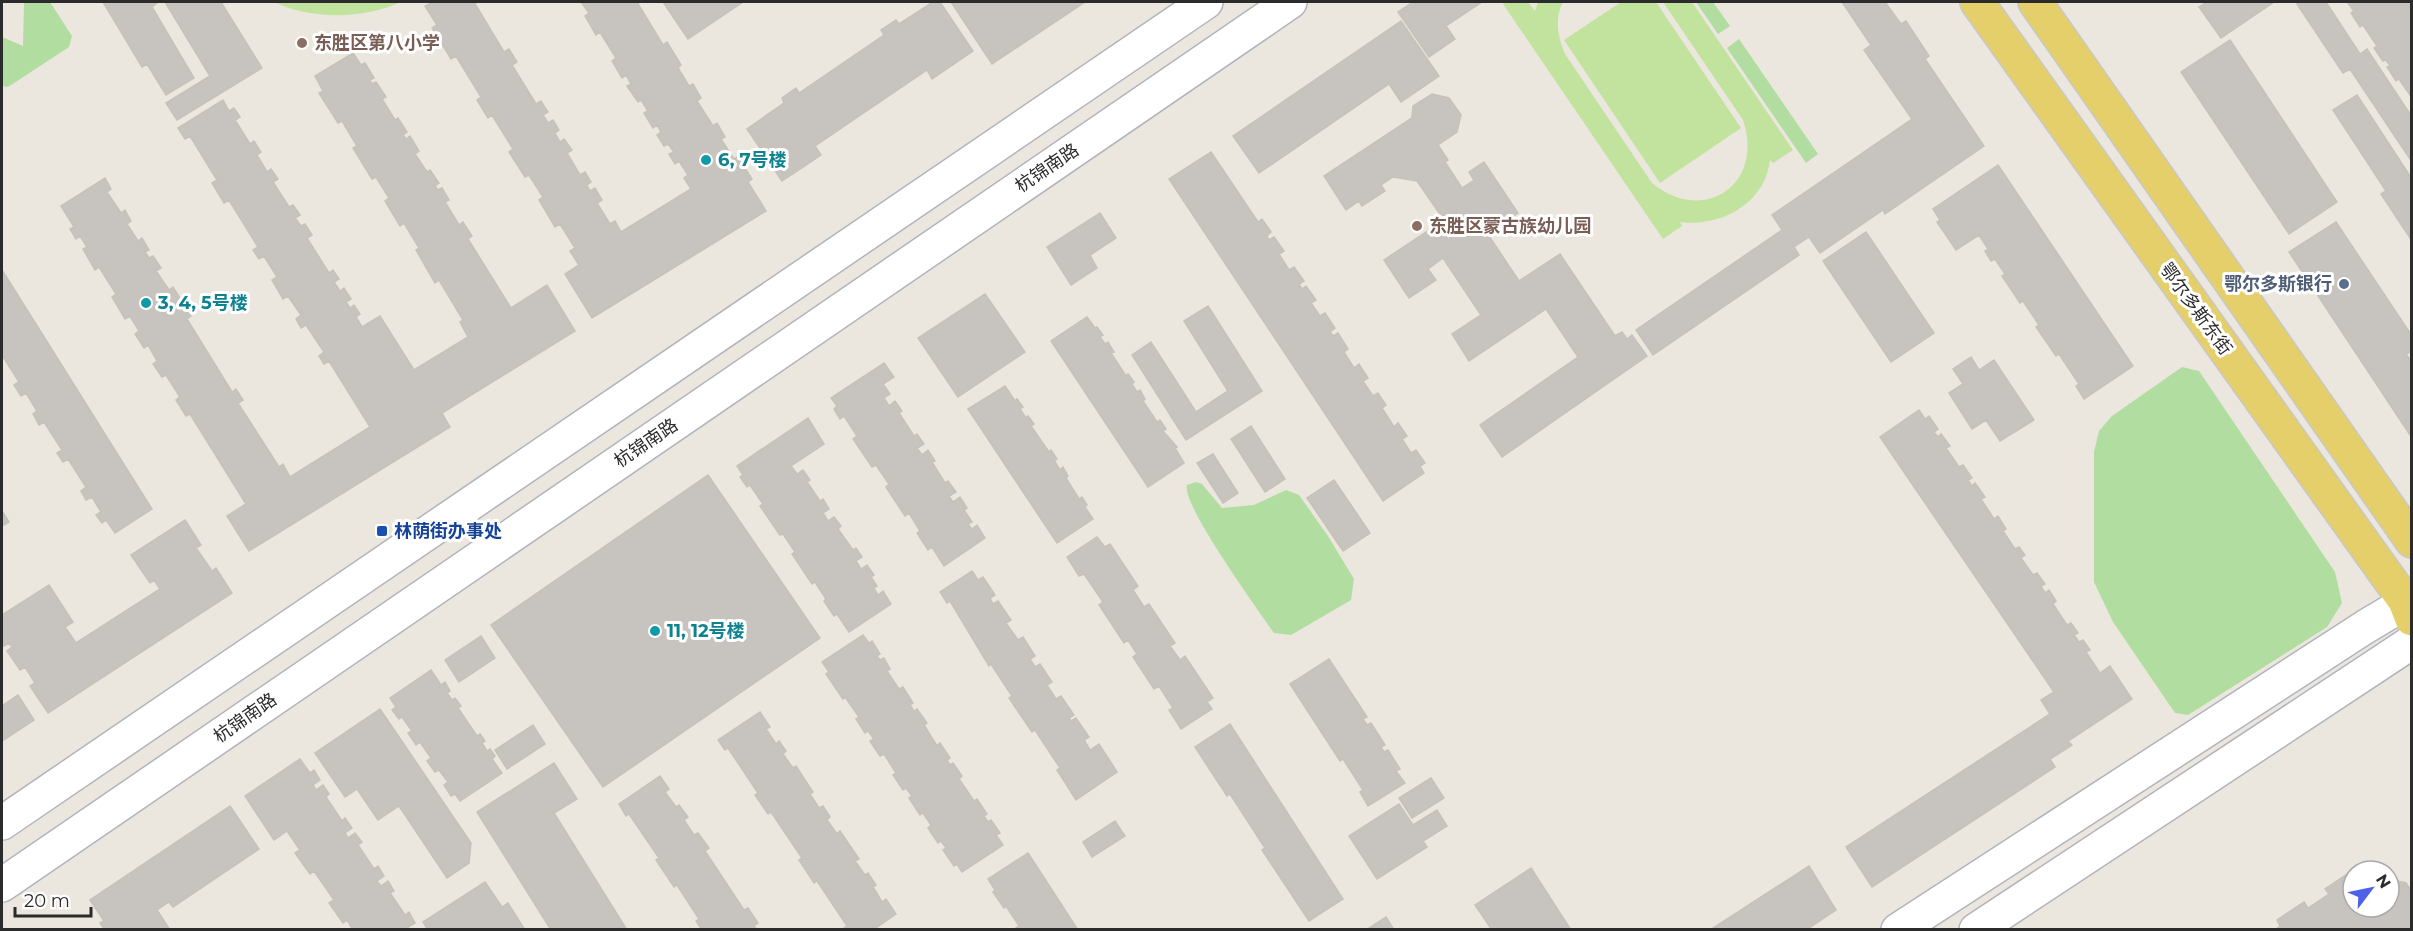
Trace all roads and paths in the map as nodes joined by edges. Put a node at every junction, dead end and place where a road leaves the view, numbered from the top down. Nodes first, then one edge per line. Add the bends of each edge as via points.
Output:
1 (1206, 2) edge
2 (1290, 2) edge
3 (1977, 2) edge
4 (2035, 2) edge
5 (2412, 541) edge
6 (2409, 606) edge
7 (2412, 642) edge
8 (2, 823) edge
9 (2, 885) edge
10 (1898, 930) edge
11 (1976, 930) edge

1 - 8 main road
2 - 9 main road, 杭锦南路
3 - 6 main road, 鄂尔多斯东街
4 - 5 main road
6 - 10 main road
7 - 11 main road

